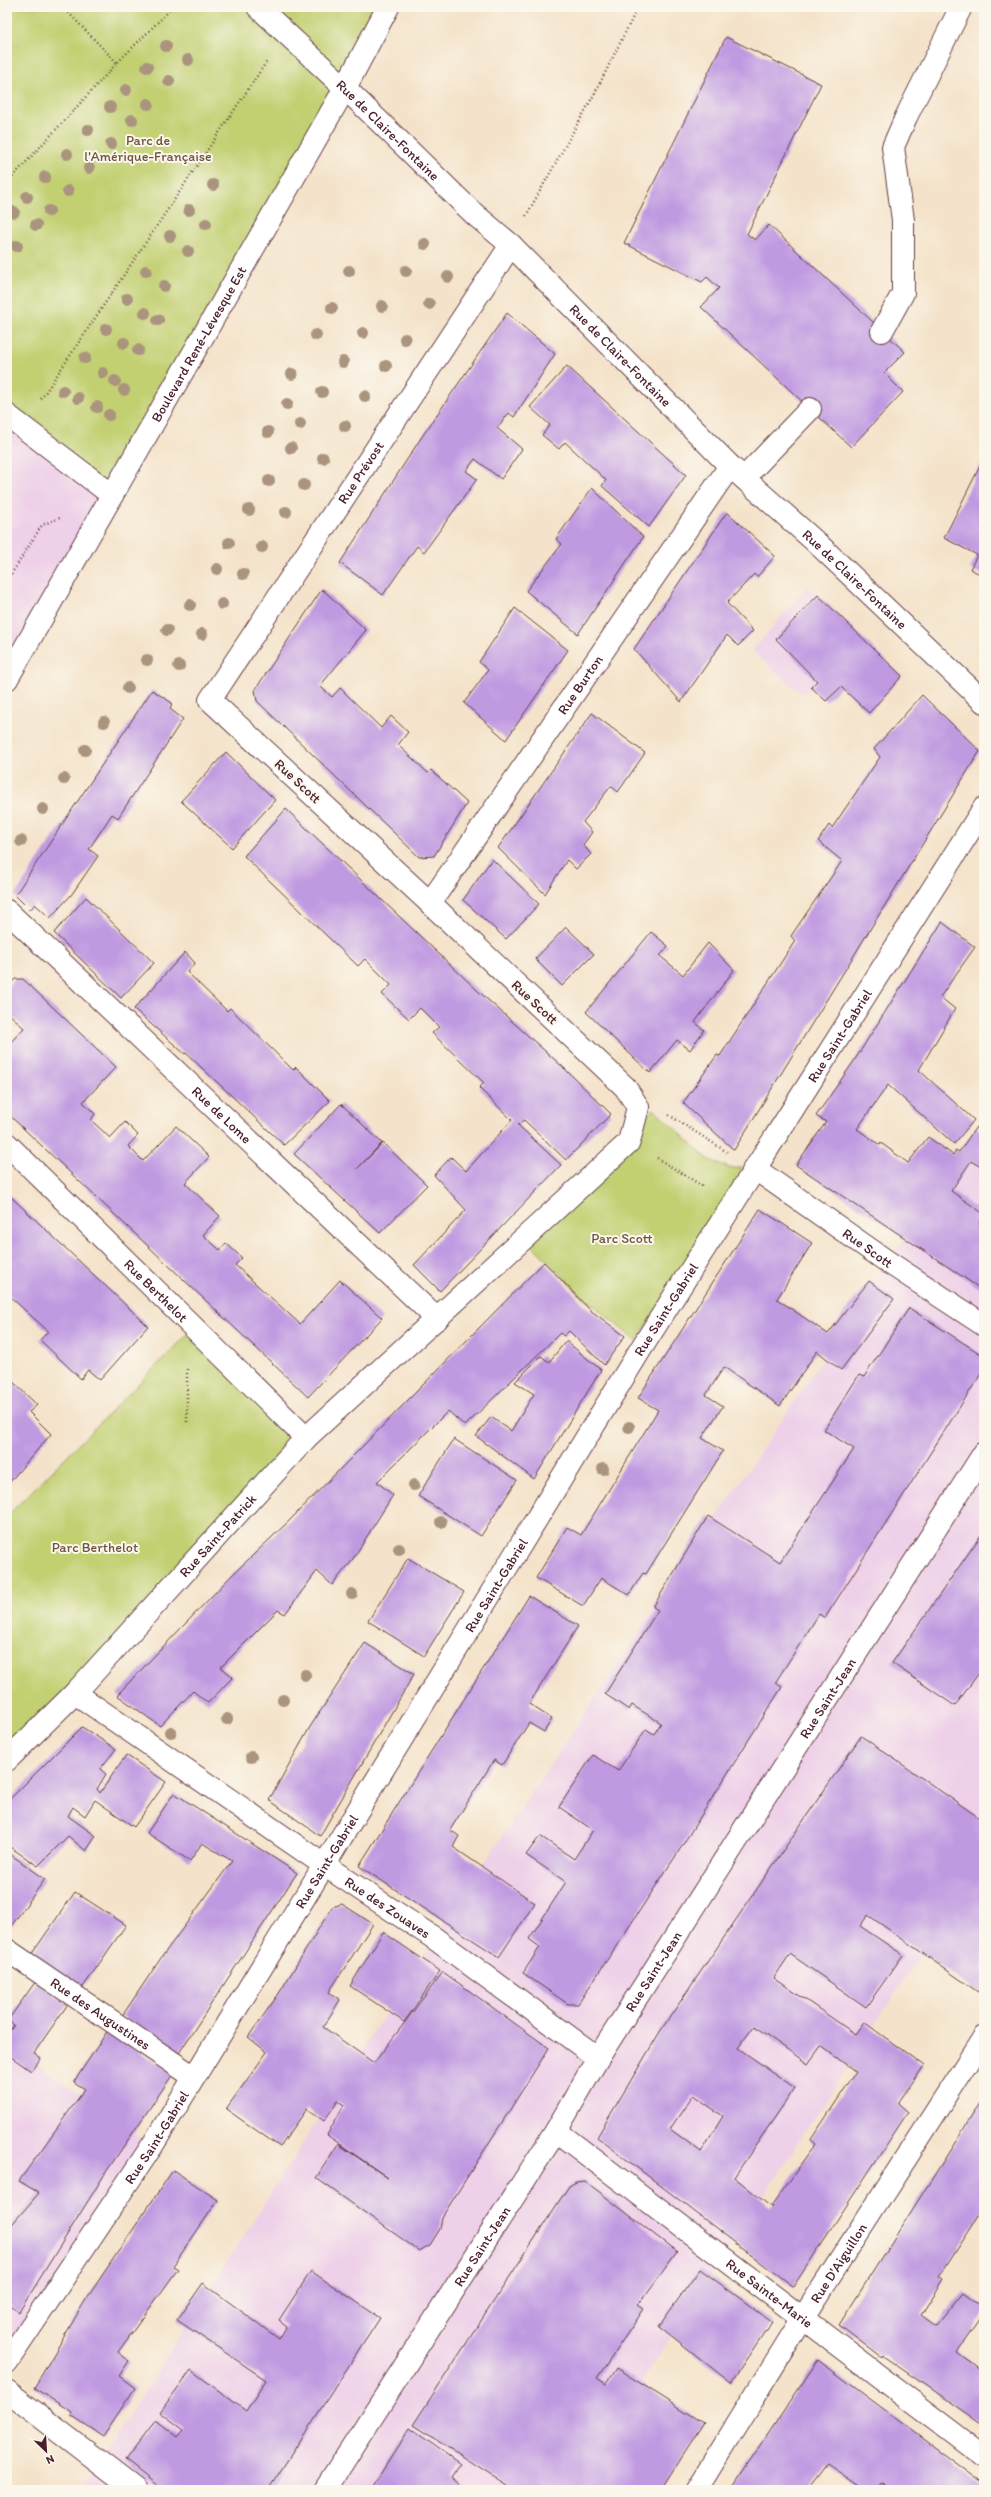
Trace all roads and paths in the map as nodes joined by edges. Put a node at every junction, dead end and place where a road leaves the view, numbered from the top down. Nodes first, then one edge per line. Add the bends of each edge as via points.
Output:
1 (63, 7) edge
2 (173, 7) edge
3 (258, 7) edge
4 (388, 7) edge
5 (638, 7) edge
6 (961, 7) edge
7 (286, 33) junction
8 (117, 63) junction
9 (345, 88) junction
10 (7, 183) edge
11 (511, 245) junction
12 (882, 331) dead end
13 (810, 409) dead end
14 (15, 420) edge
15 (737, 472) junction
16 (112, 495) junction
17 (7, 679) edge
18 (210, 700) joint
19 (984, 702) edge
20 (984, 808) edge
21 (430, 903) junction
22 (7, 911) edge
23 (625, 1087) junction
24 (629, 1142) junction
25 (7, 1144) edge
26 (754, 1168) junction
27 (732, 1203) junction
28 (437, 1319) junction
29 (187, 1321) junction
30 (984, 1325) edge
31 (187, 1422) dead end
32 (306, 1438) junction
33 (981, 1465) edge
34 (75, 1693) junction
35 (7, 1760) edge
36 (324, 1865) junction
37 (7, 1950) edge
38 (984, 2037) edge
39 (598, 2058) junction
40 (194, 2077) junction
41 (556, 2131) junction
42 (803, 2318) junction
43 (7, 2362) edge
44 (7, 2391) edge
45 (984, 2456) edge
46 (136, 2490) edge
47 (325, 2490) edge
48 (696, 2490) edge

1 - 8 path
2 - 8 path
3 - 7 street, Rue de Claire-Fontaine
4 - 9 street, Boulevard René-Lévesque Est
5 - 11 path via 596,91
6 - 12 street via 893,147 903,220 903,293
7 - 9 street, Rue de Claire-Fontaine
7 - 14 path
8 - 10 path
9 - 11 street, Rue de Claire-Fontaine via 473,213
9 - 16 street, Boulevard René-Lévesque Est
11 - 15 street, Rue de Claire-Fontaine
11 - 18 street, Rue Prévost
13 - 15 street, Rue Burton
14 - 16 street
15 - 19 street, Rue de Claire-Fontaine via 818,544
15 - 21 street, Rue Burton
16 - 17 street, Boulevard René-Lévesque Est
18 - 21 street, Rue Scott
20 - 26 street, Rue Saint-Gabriel
21 - 23 street, Rue Scott
22 - 28 street, Rue de Lome
23 - 24 street, Rue Scott via 638,1107
23 - 26 path
24 - 27 path
24 - 28 street
25 - 29 street, Rue Berthelot
26 - 27 street, Rue Saint-Gabriel
26 - 30 street, Rue Scott via 888,1262
27 - 36 street, Rue Saint-Gabriel
28 - 32 street, Rue Saint-Patrick
29 - 31 path
29 - 32 street, Rue Berthelot
32 - 34 street, Rue Saint-Patrick
33 - 39 street, Rue Saint-Jean
34 - 35 street, Rue Saint-Patrick
34 - 36 street, Rue des Zouaves
36 - 39 street, Rue des Zouaves via 434,1938
36 - 40 street, Rue Saint-Gabriel
37 - 40 street, Rue des Augustines
38 - 42 street, Rue D'Aiguillon
39 - 41 street, Rue Saint-Jean
40 - 43 street, Rue Saint-Gabriel via 152,2146
41 - 42 street, Rue Sainte-Marie
41 - 47 street, Rue Saint-Jean
42 - 45 street, Rue Sainte-Marie
42 - 48 street, Rue D'Aiguillon
44 - 46 street

